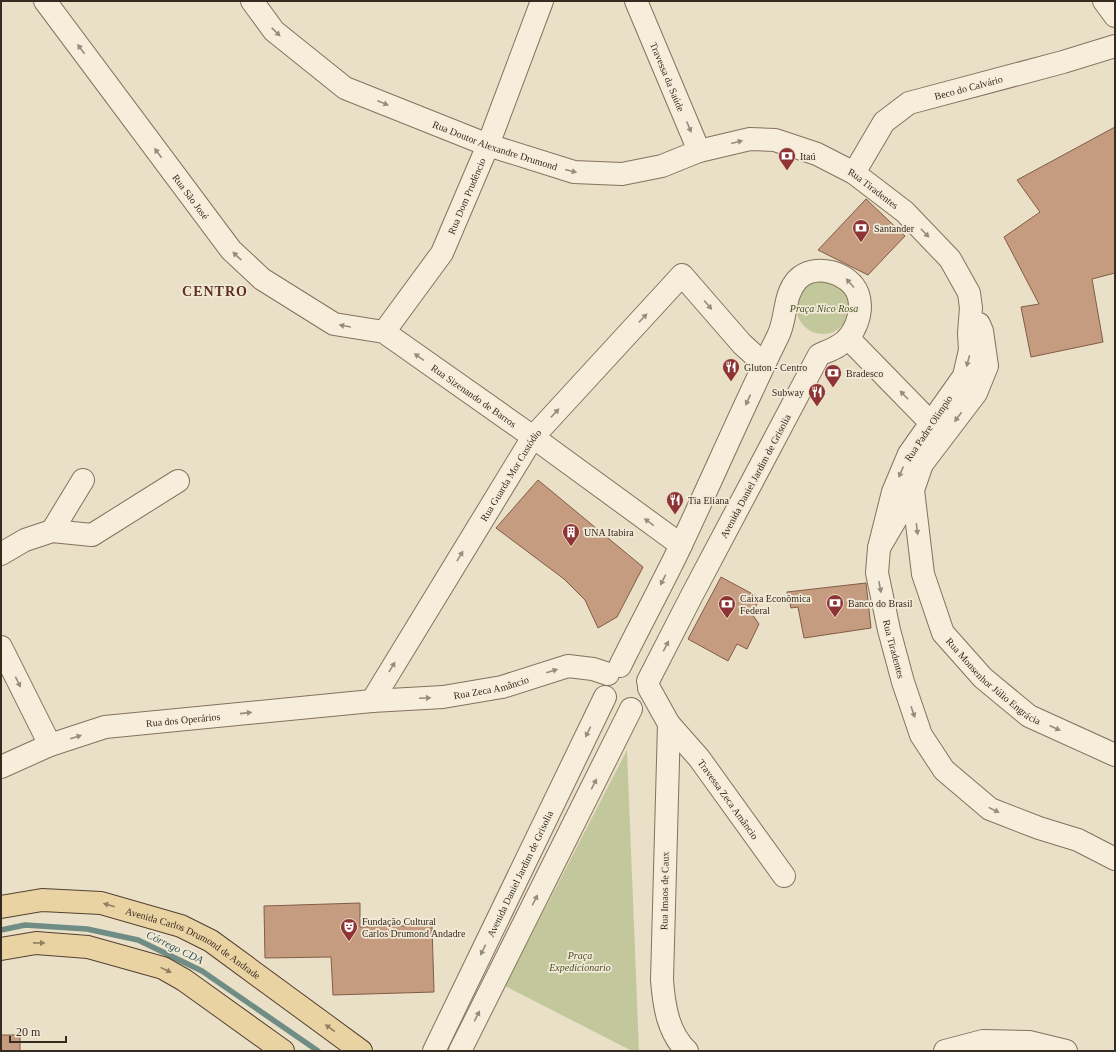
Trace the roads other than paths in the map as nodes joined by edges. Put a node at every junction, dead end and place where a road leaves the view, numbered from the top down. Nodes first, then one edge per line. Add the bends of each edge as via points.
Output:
1 (45, 1) edge
2 (252, 1) edge
3 (636, 1) edge
4 (1104, 1) edge
5 (545, 2) edge
6 (1115, 16) edge
7 (1115, 46) edge
8 (775, 140) joint
9 (488, 145) junction
10 (699, 151) junction
11 (854, 173) junction
12 (971, 308) junction
13 (384, 332) junction
14 (848, 338) junction
15 (764, 364) junction
16 (931, 423) junction
17 (533, 437) junction
18 (83, 480) dead end
19 (178, 481) dead end
20 (912, 490) junction
21 (52, 531) junction
22 (681, 545) junction
23 (879, 548) junction
24 (1, 554) edge
25 (691, 597) junction
26 (1, 646) edge
27 (614, 670) junction
28 (649, 685) junction
29 (605, 697) junction
30 (372, 700) junction
31 (634, 708) junction
32 (669, 724) junction
33 (50, 745) junction
34 (1113, 750) edge
35 (699, 758) junction
36 (1, 767) edge
37 (667, 775) junction
38 (1115, 860) edge
39 (784, 876) dead end
40 (1, 907) edge
41 (1, 949) edge
42 (283, 1051) edge
43 (361, 1051) edge
44 (434, 1051) edge
45 (460, 1051) edge
46 (688, 1051) edge
47 (945, 1051) edge
48 (1066, 1051) edge

13 -> 1 street, Rua São José via 334,324 262,279 231,250
2 -> 9 street, Rua Doutor Alexandre Drumond via 274,31 345,88
3 -> 10 street, Travessa da Saúde
4 - 6 street
5 - 9 street, Rua Dom Prudêncio
7 - 11 street, Beco do Calvário via 910,103 884,122
10 -> 8 street, Rua Doutor Alexandre Drumond via 750,139
8 - 11 street, Rua Tiradentes via 818,154
9 -> 10 street, Rua Doutor Alexandre Drumond via 574,172 622,174 662,166
9 - 13 street, Rua Dom Prudêncio via 442,253
11 -> 12 street, Rua Tiradentes via 905,212 950,259 968,294
12 -> 16 street, Rua Padre Olimpio via 970,350 964,376
12 -> 20 street, Rua Tiradentes via 982,331 987,366 976,394 922,464
17 -> 13 street, Rua Sizenando de Barros
14 -> 15 street via 857,324 861,305 858,292 850,281 841,275 826,271 812,272 798,279 790,289 781,330
16 -> 14 street
14 - 25 street, Avenida Daniel Jardim de Grisolia via 840,346 819,355
17 -> 15 street, Rua Guarda Mor Custódio via 682,275 742,344
15 -> 22 street, Avenida Daniel Jardim de Grisolia
16 -> 23 street, Rua Padre Olimpio via 909,454 893,492
22 -> 17 street, Rua Sizenando de Barros
30 -> 17 street, Rua Guarda Mor Custódio
18 - 21 street
19 - 21 street via 92,535
20 - 23 street, Rua Tiradentes
20 -> 34 street, Rua Monsenhor Júlio Engrácia via 923,574 943,633 983,678 1029,716
21 - 24 street via 25,540
22 - 25 street
22 -> 27 street, Avenida Daniel Jardim de Grisolia
23 -> 38 street, Rua Tiradentes via 877,572 903,682 921,735 944,770 990,809 1078,840
28 -> 25 street, Avenida Daniel Jardim de Grisolia
26 -> 33 street
27 - 28 street via 626,664 640,669
27 - 29 street, Avenida Daniel Jardim de Grisolia via 604,689
30 -> 27 street, Rua Zeca Amâncio via 443,697 502,687 568,666
28 - 31 street, Avenida Daniel Jardim de Grisolia via 648,696
28 - 32 street
29 - 31 street via 616,708
29 -> 44 street, Avenida Daniel Jardim de Grisolia
33 -> 30 street, Rua dos Operários via 105,727
31 - 32 street
45 -> 31 street, Avenida Daniel Jardim de Grisolia
32 - 35 street, Travessa Zeca Amâncio
32 - 37 street, Rua Imaos de Caux
33 - 36 street, Rua dos Operários
35 - 37 street via 681,762
35 - 39 street, Travessa Zeca Amâncio
37 - 46 street, Rua Imaos de Caux via 662,980 664,1007 677,1041
43 -> 40 main road, Avenida Carlos Drumond de Andrade via 211,941 181,926 101,903 42,900
41 -> 42 main road via 36,943 88,947 163,968 184,980
47 - 48 street via 983,1041 1029,1042

